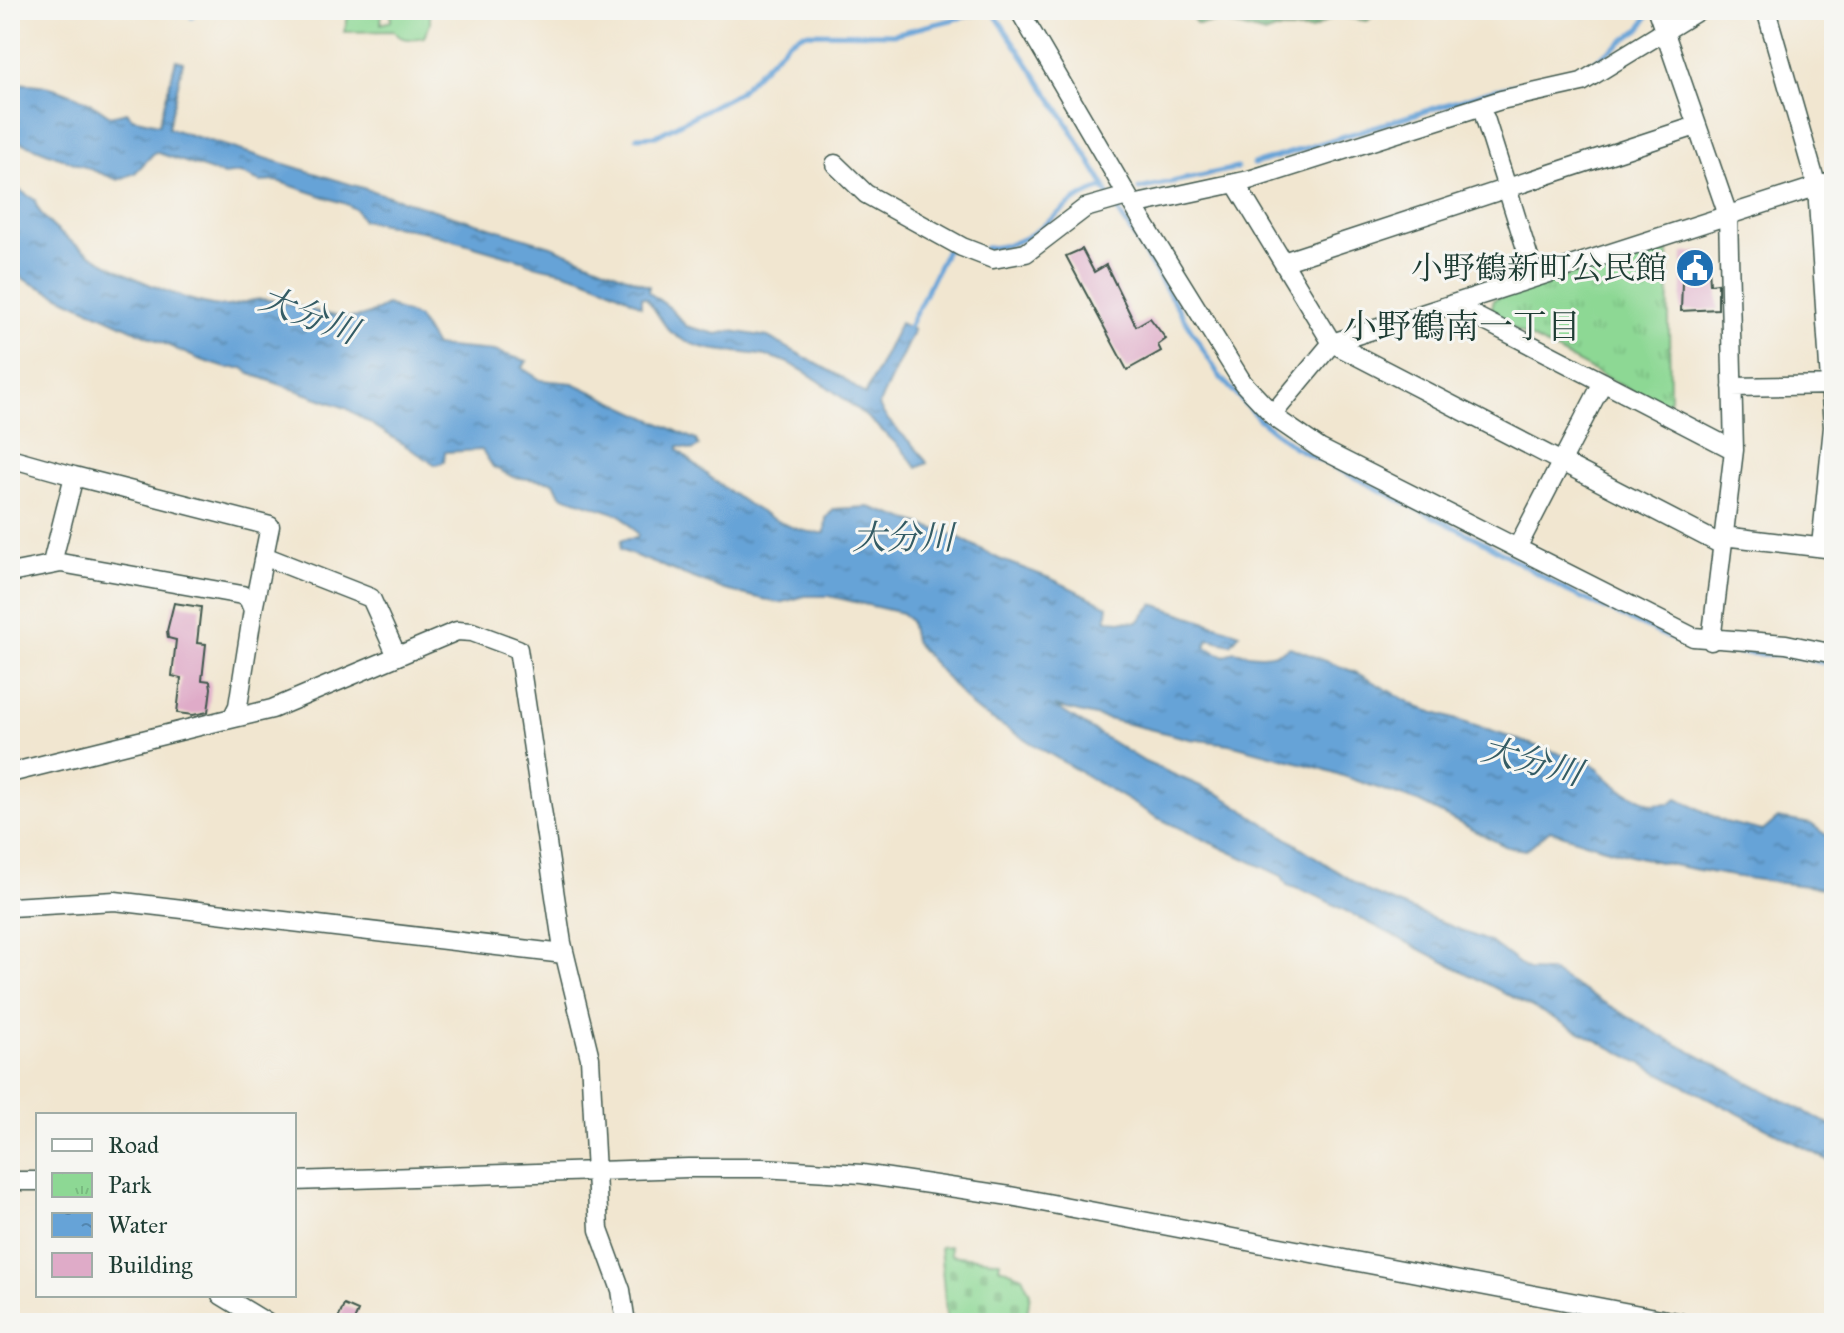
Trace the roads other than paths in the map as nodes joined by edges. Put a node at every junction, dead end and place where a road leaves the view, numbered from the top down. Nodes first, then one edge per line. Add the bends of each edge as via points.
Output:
1 (1019, 10) edge
2 (1657, 10) edge
3 (1699, 10) edge
4 (1766, 10) edge
5 (1661, 31) junction
6 (1485, 118) dead end
7 (1696, 126) junction
8 (835, 164) dead end
9 (1235, 183) junction
10 (1826, 184) edge
11 (1507, 188) junction
12 (1130, 200) junction
13 (1728, 215) junction
14 (1283, 262) junction
15 (1535, 277) junction
16 (1452, 304) junction
17 (1332, 343) junction
18 (1603, 382) junction
19 (1832, 385) edge
20 (1732, 387) junction
21 (1272, 415) junction
22 (1734, 450) junction
23 (10, 458) edge
24 (1561, 463) junction
25 (74, 476) junction
26 (1722, 540) junction
27 (1517, 548) junction
28 (1827, 548) edge
29 (264, 556) junction
30 (52, 563) junction
31 (10, 573) edge
32 (253, 610) junction
33 (1711, 641) junction
34 (1834, 654) edge
35 (397, 656) junction
36 (226, 720) junction
37 (10, 773) edge
38 (10, 907) edge
39 (564, 954) junction
40 (598, 1172) junction
41 (10, 1181) edge
42 (36, 1181) edge
43 (296, 1181) edge
44 (224, 1297) edge
45 (267, 1323) edge
46 (626, 1323) edge
47 (1682, 1323) edge

1 - 12 street
2 - 5 street
3 - 5 street
4 - 10 street
5 - 7 street
5 - 9 street via 1582,82 1501,100
6 - 11 street
7 - 11 street
7 - 13 street
8 - 12 street via 866,194 993,259 1026,253 1085,208
9 - 12 street
9 - 14 street
10 - 13 street
10 - 19 street
11 - 14 street
11 - 15 street
12 - 21 street via 1243,383
13 - 15 street
13 - 20 street
14 - 17 street
15 - 16 street
16 - 17 street
16 - 18 street
17 - 21 street
17 - 24 street
18 - 22 street
18 - 24 street
19 - 20 street
19 - 28 street
20 - 22 street
21 - 27 street via 1305,441
22 - 26 street
23 - 25 street
24 - 26 street
24 - 27 street
25 - 29 street via 270,526
25 - 30 street
26 - 28 street
26 - 33 street
27 - 33 street via 1688,635
29 - 32 street
29 - 35 street via 371,598
30 - 31 street
30 - 32 street via 242,595
32 - 36 street via 238,706
33 - 34 street via 1786,644
35 - 36 street via 272,709
35 - 39 street via 463,630 518,649
36 - 37 street
38 - 39 street via 115,901
39 - 40 street via 590,1058
40 - 43 street
40 - 46 street via 599,1230 621,1290
40 - 47 street via 762,1168 915,1180
41 - 42 street
44 - 45 street

